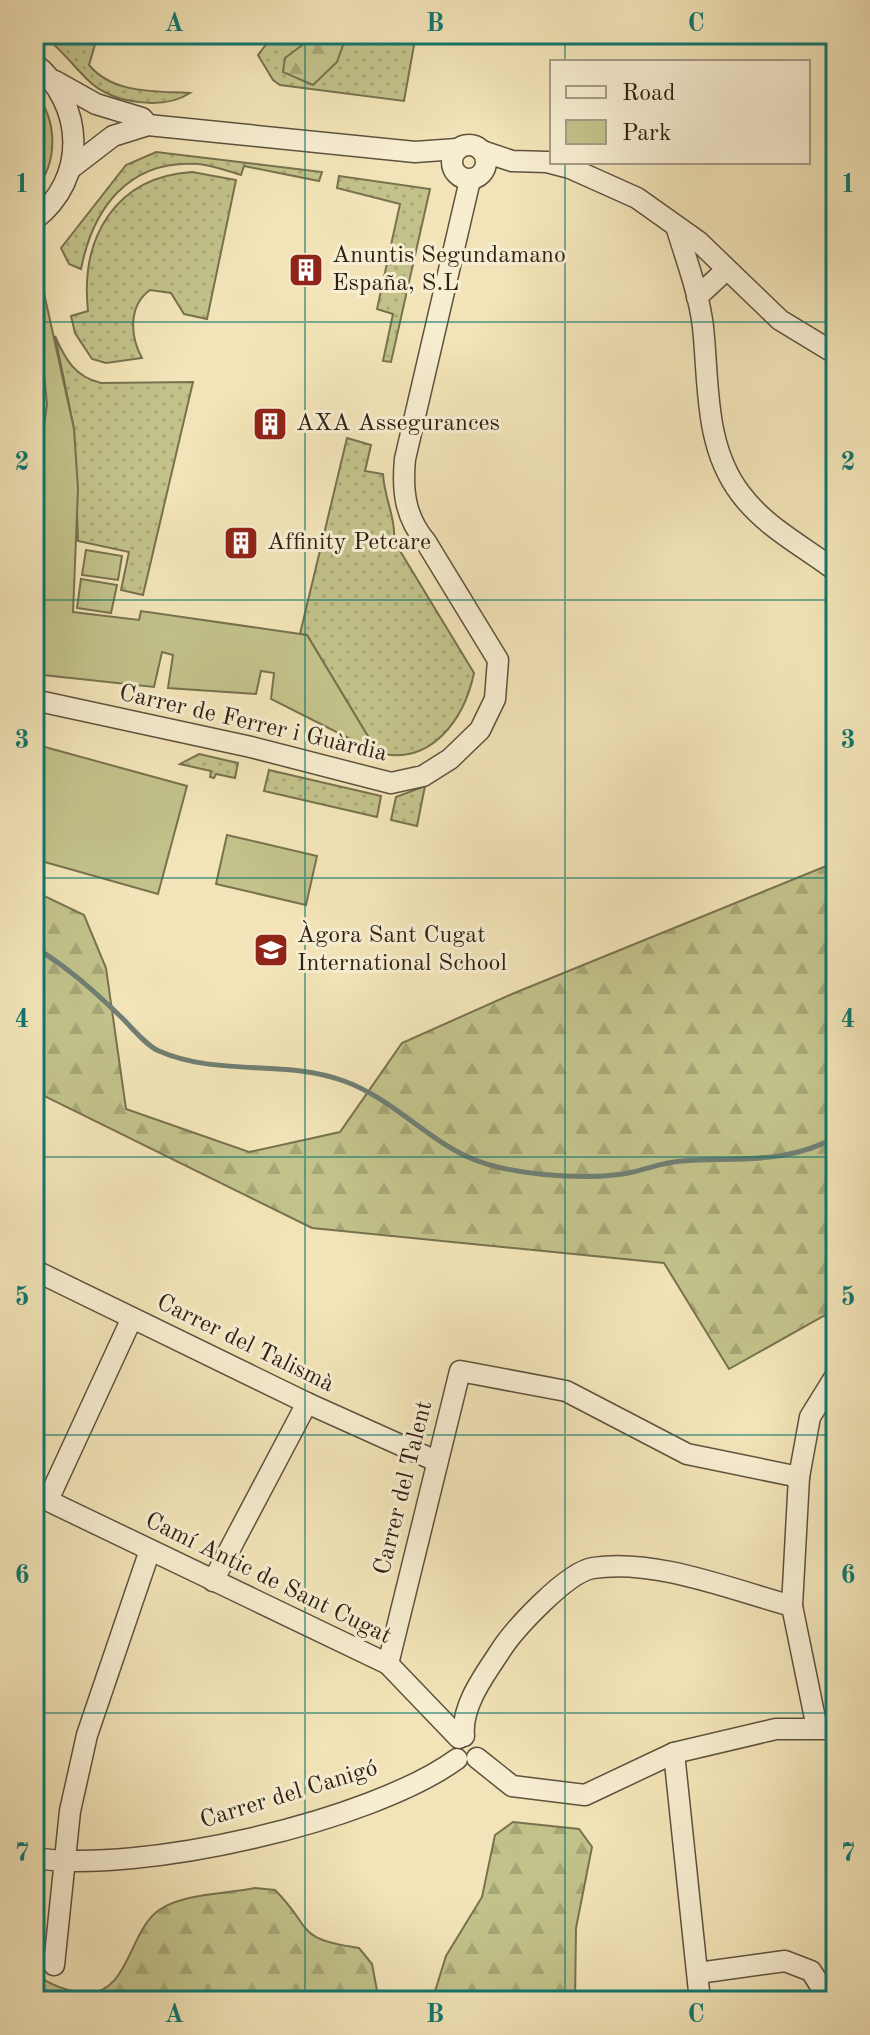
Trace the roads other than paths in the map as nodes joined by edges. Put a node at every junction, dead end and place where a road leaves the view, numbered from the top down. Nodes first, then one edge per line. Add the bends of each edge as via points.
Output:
1 (34, 63) edge
2 (52, 80) junction
3 (148, 125) junction
4 (550, 163) edge
5 (469, 164) junction
6 (554, 164) edge
7 (70, 169) junction
8 (34, 220) edge
9 (676, 226) junction
10 (725, 271) junction
11 (697, 297) junction
12 (836, 354) edge
13 (836, 571) edge
14 (34, 700) edge
15 (34, 1270) edge
16 (132, 1318) junction
17 (836, 1375) edge
18 (307, 1403) junction
19 (436, 1461) junction
20 (799, 1477) junction
21 (41, 1497) edge
22 (150, 1550) junction
23 (213, 1581) junction
24 (792, 1606) junction
25 (388, 1664) junction
26 (826, 1729) edge
27 (464, 1748) junction
28 (674, 1753) junction
29 (34, 1858) edge
30 (66, 1863) junction
31 (54, 1965) dead end
32 (698, 1973) junction
33 (700, 2001) edge
34 (830, 2001) edge

1 - 2 street
2 - 3 street
2 - 7 street via 71,117
3 - 5 street via 415,152
3 - 7 street via 113,136
4 - 5 street
5 - 14 street, Carrer de Ferrer i Guàrdia via 405,459 404,494 413,526 498,660 495,699 480,730 437,768 391,783
6 - 9 street via 637,198
7 - 8 street via 54,201
9 - 10 street
9 - 11 street
10 - 11 street
10 - 12 street via 780,320
11 - 13 street via 712,423 726,469 758,513
15 - 16 street, Carrer del Talismà
16 - 18 street, Carrer del Talismà
16 - 21 street
17 - 20 street via 810,1417
18 - 19 street, Carrer del Talismà
18 - 23 street
19 - 20 street, Carrer del Talent via 460,1371 566,1391 687,1454
19 - 25 street, Carrer del Talent
20 - 24 street
21 - 22 street, Camí Antic de Sant Cugat
22 - 23 street, Camí Antic de Sant Cugat
22 - 30 street via 87,1735 70,1811
23 - 25 street, Camí Antic de Sant Cugat
24 - 26 street
24 - 27 street via 654,1569 591,1568 550,1595 506,1641 465,1713
25 - 27 street, Camí Antic de Sant Cugat
26 - 28 street, Camí Antic de Sant Cugat via 776,1729
27 - 28 street, Camí Antic de Sant Cugat via 512,1786 585,1795
27 - 30 street, Carrer del Canigó via 436,1772 354,1808 216,1848
28 - 32 street
29 - 30 street, Carrer del Canigó
30 - 31 street
32 - 33 street
32 - 34 street via 785,1961 811,1971

